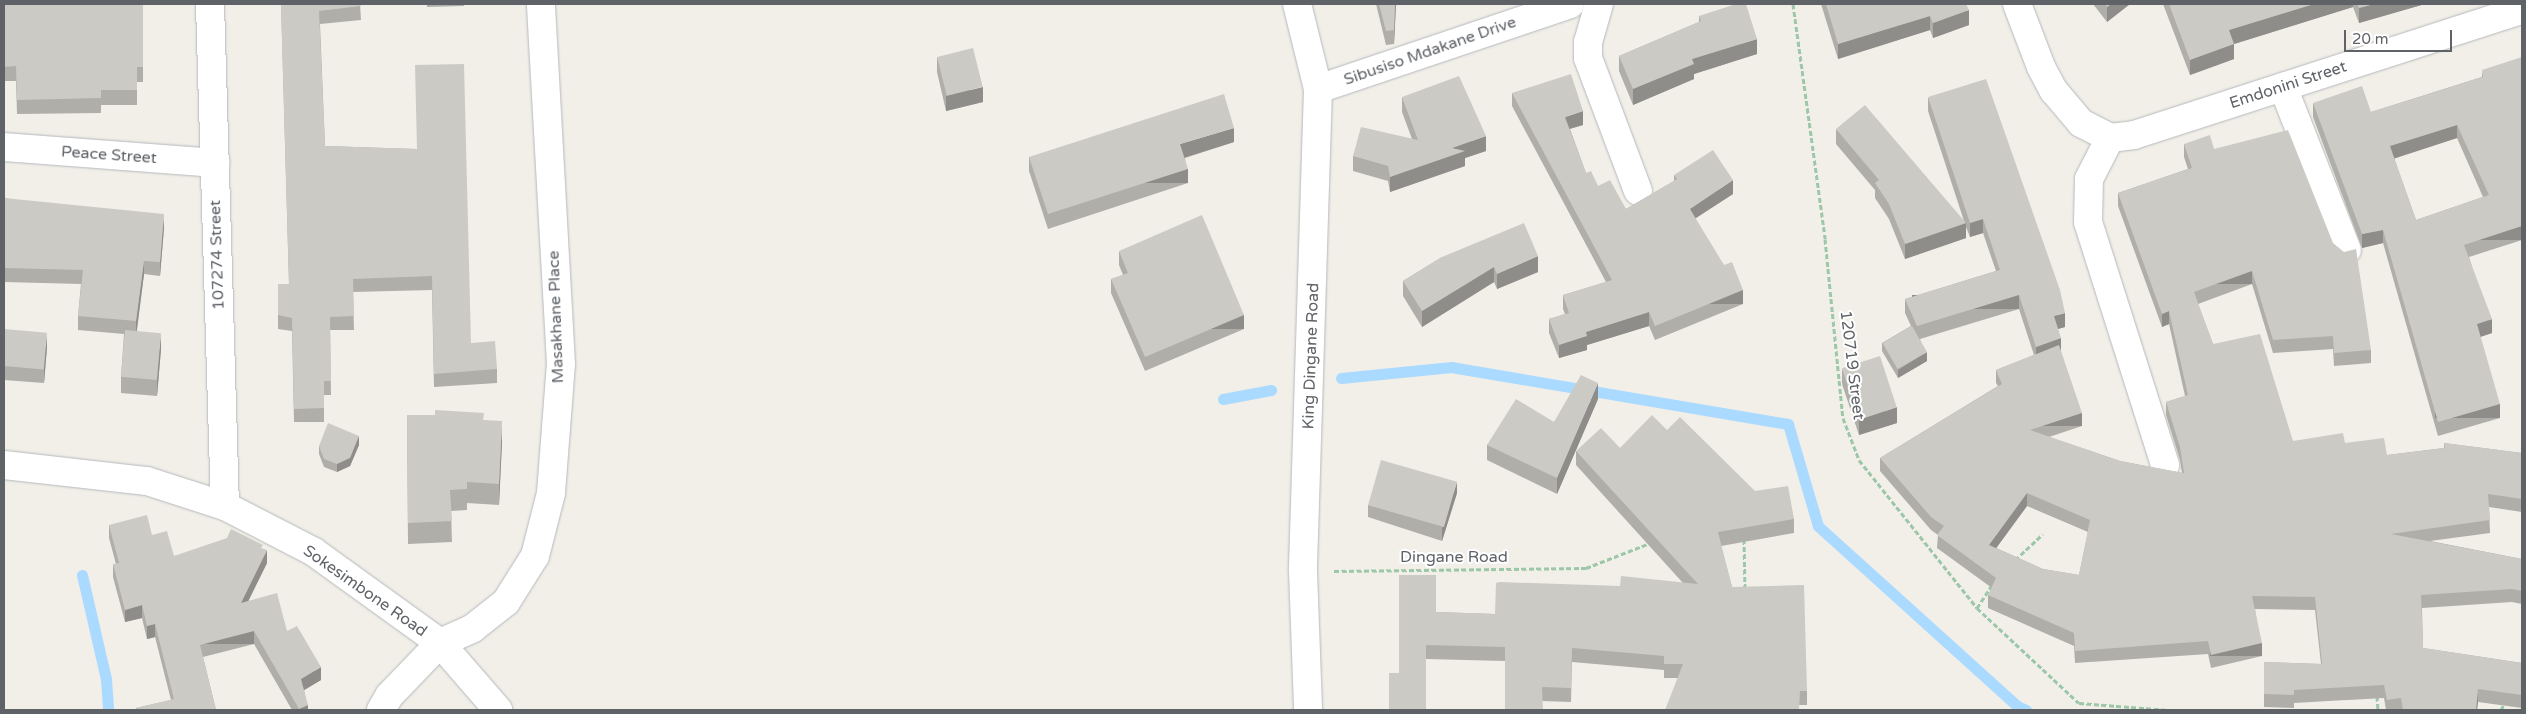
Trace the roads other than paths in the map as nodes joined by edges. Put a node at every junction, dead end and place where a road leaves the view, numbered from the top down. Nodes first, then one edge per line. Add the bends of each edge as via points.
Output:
1 (210, 4) edge
2 (541, 4) edge
3 (1297, 4) edge
4 (1570, 4) edge
5 (1599, 4) edge
6 (2017, 4) edge
7 (2522, 10) edge
8 (2283, 87) junction
9 (1318, 89) junction
10 (2110, 138) junction
11 (4, 147) edge
12 (215, 164) junction
13 (1638, 191) dead end
14 (2347, 250) edge
15 (2165, 464) dead end
16 (4, 465) edge
17 (225, 506) junction
18 (440, 643) junction
19 (381, 710) edge
20 (498, 710) edge
21 (1308, 710) edge

1 - 12 street, 107274 Street
2 - 18 street, Masakhane Place via 561,364 551,493 535,556 506,602 473,628
3 - 9 street, King Dingane Road
4 - 9 street, Sibusiso Mdakane Drive
5 - 13 street via 1588,42 1588,58
6 - 10 street via 2041,67 2054,91 2082,123
7 - 8 street, Emdonini Street
8 - 10 street, Emdonini Street via 2134,135
8 - 14 street
9 - 21 street, King Dingane Road via 1303,571
10 - 15 street via 2089,179 2088,222
11 - 12 street, Peace Street
12 - 17 street, 107274 Street
16 - 17 street, Sokesimbone Road via 147,481
17 - 18 street, Sokesimbone Road via 314,552
18 - 19 street
18 - 20 street, Sokesimbone Road

